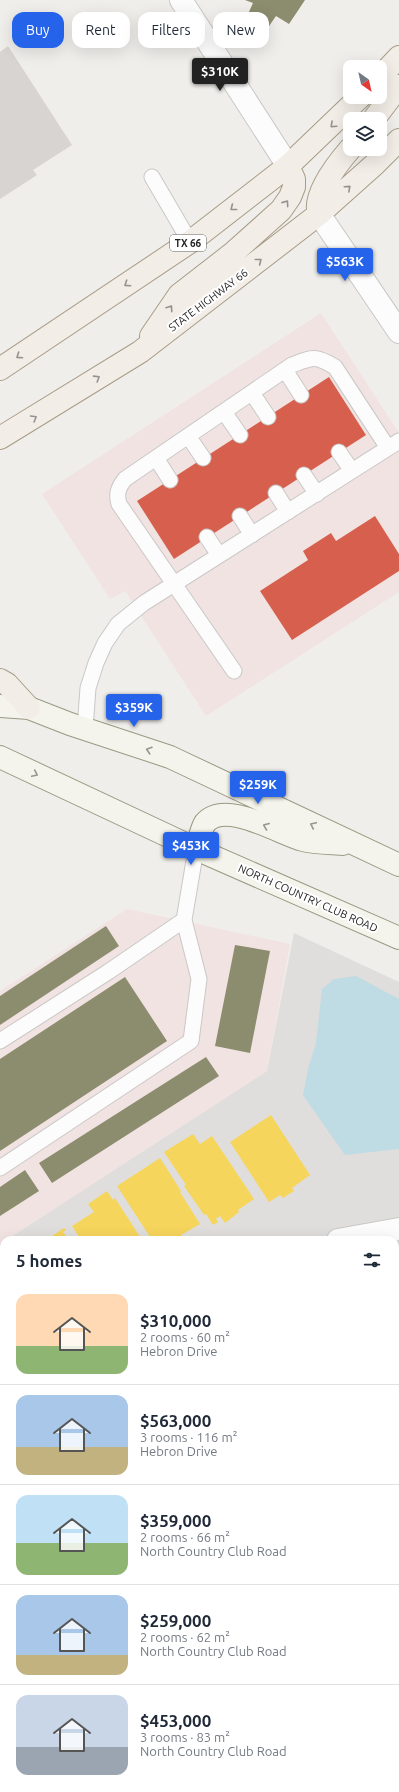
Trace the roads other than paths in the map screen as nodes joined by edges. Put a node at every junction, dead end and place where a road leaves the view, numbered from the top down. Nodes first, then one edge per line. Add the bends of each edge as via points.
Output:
1 (181, 0) edge
2 (399, 57) edge
3 (387, 70) edge
4 (399, 86) edge
5 (353, 104) edge
6 (379, 112) edge
7 (399, 140) edge
8 (345, 156) edge
9 (288, 166) junction
10 (152, 178) dead end
11 (319, 214) junction
12 (190, 242) junction
13 (399, 332) edge
14 (140, 352) junction
15 (0, 368) edge
16 (285, 370) junction
17 (252, 393) junction
18 (301, 395) dead end
19 (224, 412) junction
20 (268, 417) dead end
21 (240, 435) dead end
22 (188, 436) junction
23 (0, 438) edge
24 (394, 445) edge
25 (339, 452) dead end
26 (156, 458) junction
27 (203, 458) dead end
28 (352, 471) junction
29 (304, 475) dead end
30 (170, 480) dead end
31 (276, 493) dead end
32 (316, 494) junction
33 (288, 512) junction
34 (240, 516) dead end
35 (252, 534) junction
36 (207, 538) dead end
37 (220, 555) junction
38 (173, 585) junction
39 (234, 671) dead end
40 (0, 680) edge
41 (0, 706) edge
42 (29, 708) junction
43 (85, 729) junction
44 (0, 757) edge
45 (358, 846) junction
46 (196, 849) junction
47 (399, 865) edge
48 (184, 920) junction
49 (399, 938) edge
50 (0, 1041) edge
51 (0, 1168) edge
52 (399, 1229) edge
53 (360, 1236) edge

1 - 9 street
2 - 3 main road
4 - 6 main road
5 -> 9 main road, TX 66
11 -> 7 main road, STATE HIGHWAY 66 via 376,164
8 - 11 main road via 328,179 317,209
9 -> 12 main road, TX 66
14 -> 9 main road via 179,295 281,210 294,187 294,179
10 - 12 lane
11 - 13 street
14 -> 11 main road, STATE HIGHWAY 66
12 -> 15 main road, TX 66
23 -> 14 main road, STATE HIGHWAY 66
16 - 17 lane
16 - 18 lane
16 - 24 lane via 313,357 335,367
17 - 19 lane
17 - 20 lane
19 - 21 lane
19 - 22 lane
22 - 26 lane
22 - 27 lane
24 - 28 lane
25 - 28 lane
26 - 30 lane
26 - 38 lane via 125,479 119,487 117,497 119,504
28 - 32 lane
29 - 32 lane
31 - 33 lane
32 - 33 lane
33 - 35 lane
34 - 35 lane
35 - 37 lane
36 - 37 lane
37 - 38 lane
38 - 39 lane
38 - 43 lane via 118,624 105,643 88,688
40 - 42 main road
41 - 42 main road
42 - 43 main road
45 -> 43 main road via 170,757
44 -> 46 main road, NORTH COUNTRY CLUB ROAD
45 -> 46 main road via 304,840 232,814 225,814 205,823
45 - 47 main road
46 - 48 lane
46 - 49 main road, NORTH COUNTRY CLUB ROAD
48 - 50 lane
48 - 51 lane via 199,980 191,1041
52 - 53 street

